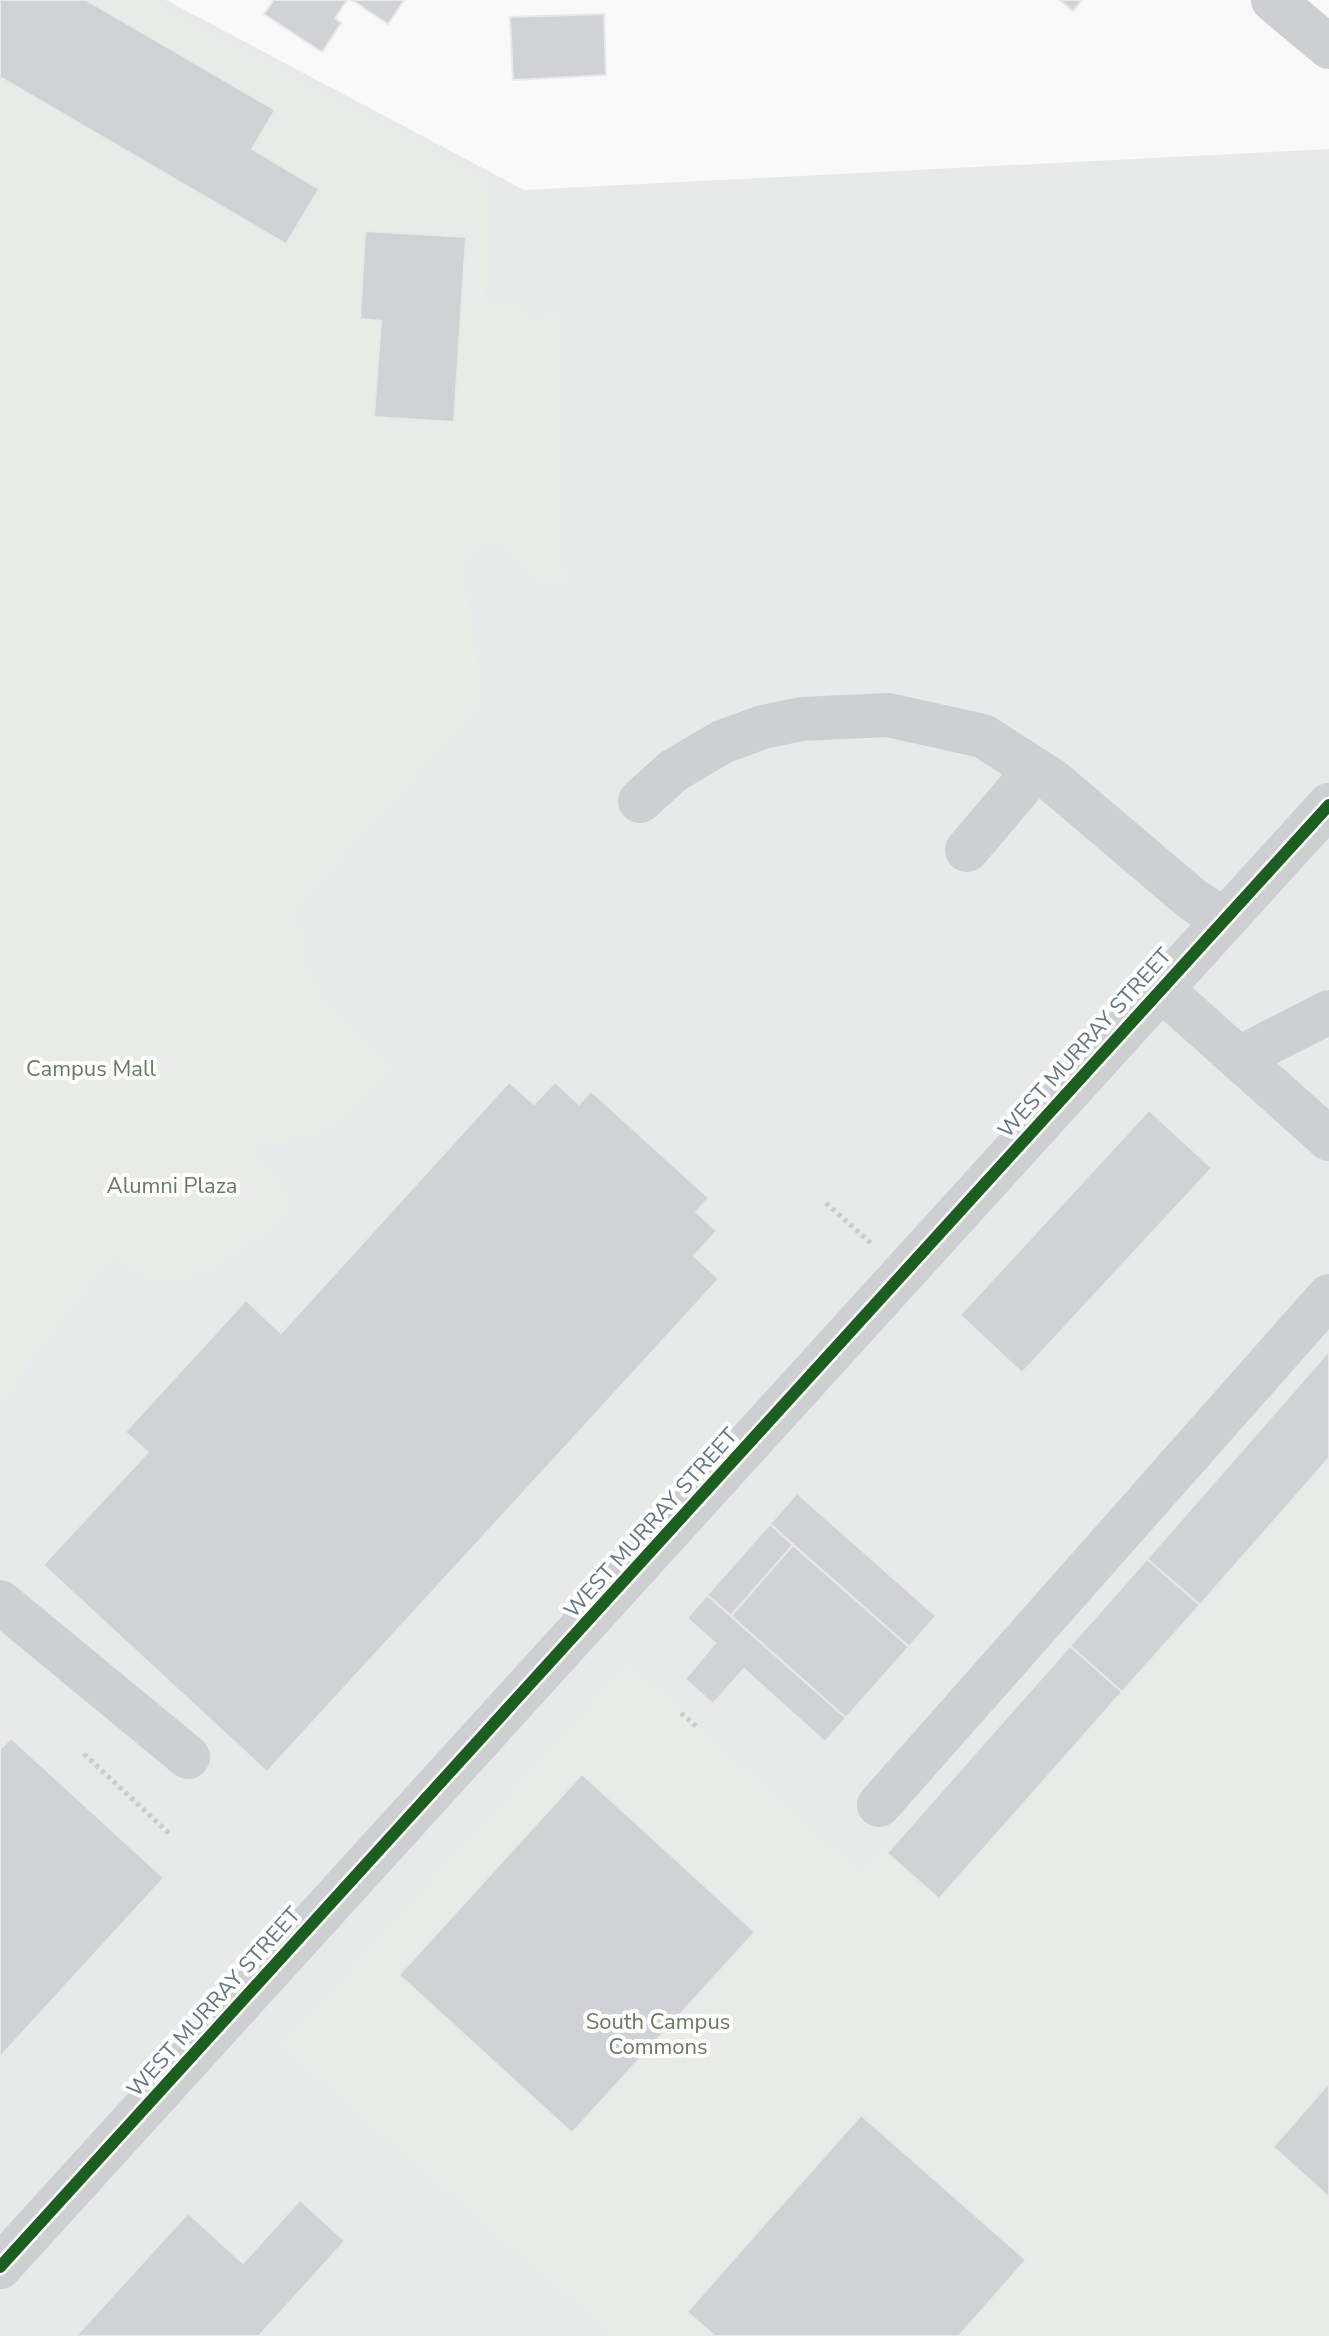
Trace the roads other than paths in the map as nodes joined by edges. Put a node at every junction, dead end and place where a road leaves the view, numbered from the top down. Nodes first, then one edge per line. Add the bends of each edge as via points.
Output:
1 (1273, 0) edge
2 (1329, 47) edge
3 (1035, 770) junction
4 (640, 801) dead end
5 (1329, 805) edge
6 (967, 850) dead end
7 (1224, 920) junction
8 (1160, 988) junction
9 (1329, 1012) edge
10 (1239, 1058) junction
11 (1329, 1139) edge
12 (1329, 1296) edge
13 (0, 1602) edge
14 (188, 1757) dead end
15 (879, 1805) dead end
16 (0, 2267) edge

1 - 2 street
3 - 4 street via 983,736 888,715 802,719 722,742 673,771
3 - 6 street
3 - 7 street
5 - 7 street, WEST MURRAY STREET
7 - 8 street, WEST MURRAY STREET
8 - 10 street
8 - 16 street, WEST MURRAY STREET
9 - 10 street
10 - 11 street
12 - 15 street
13 - 14 street

